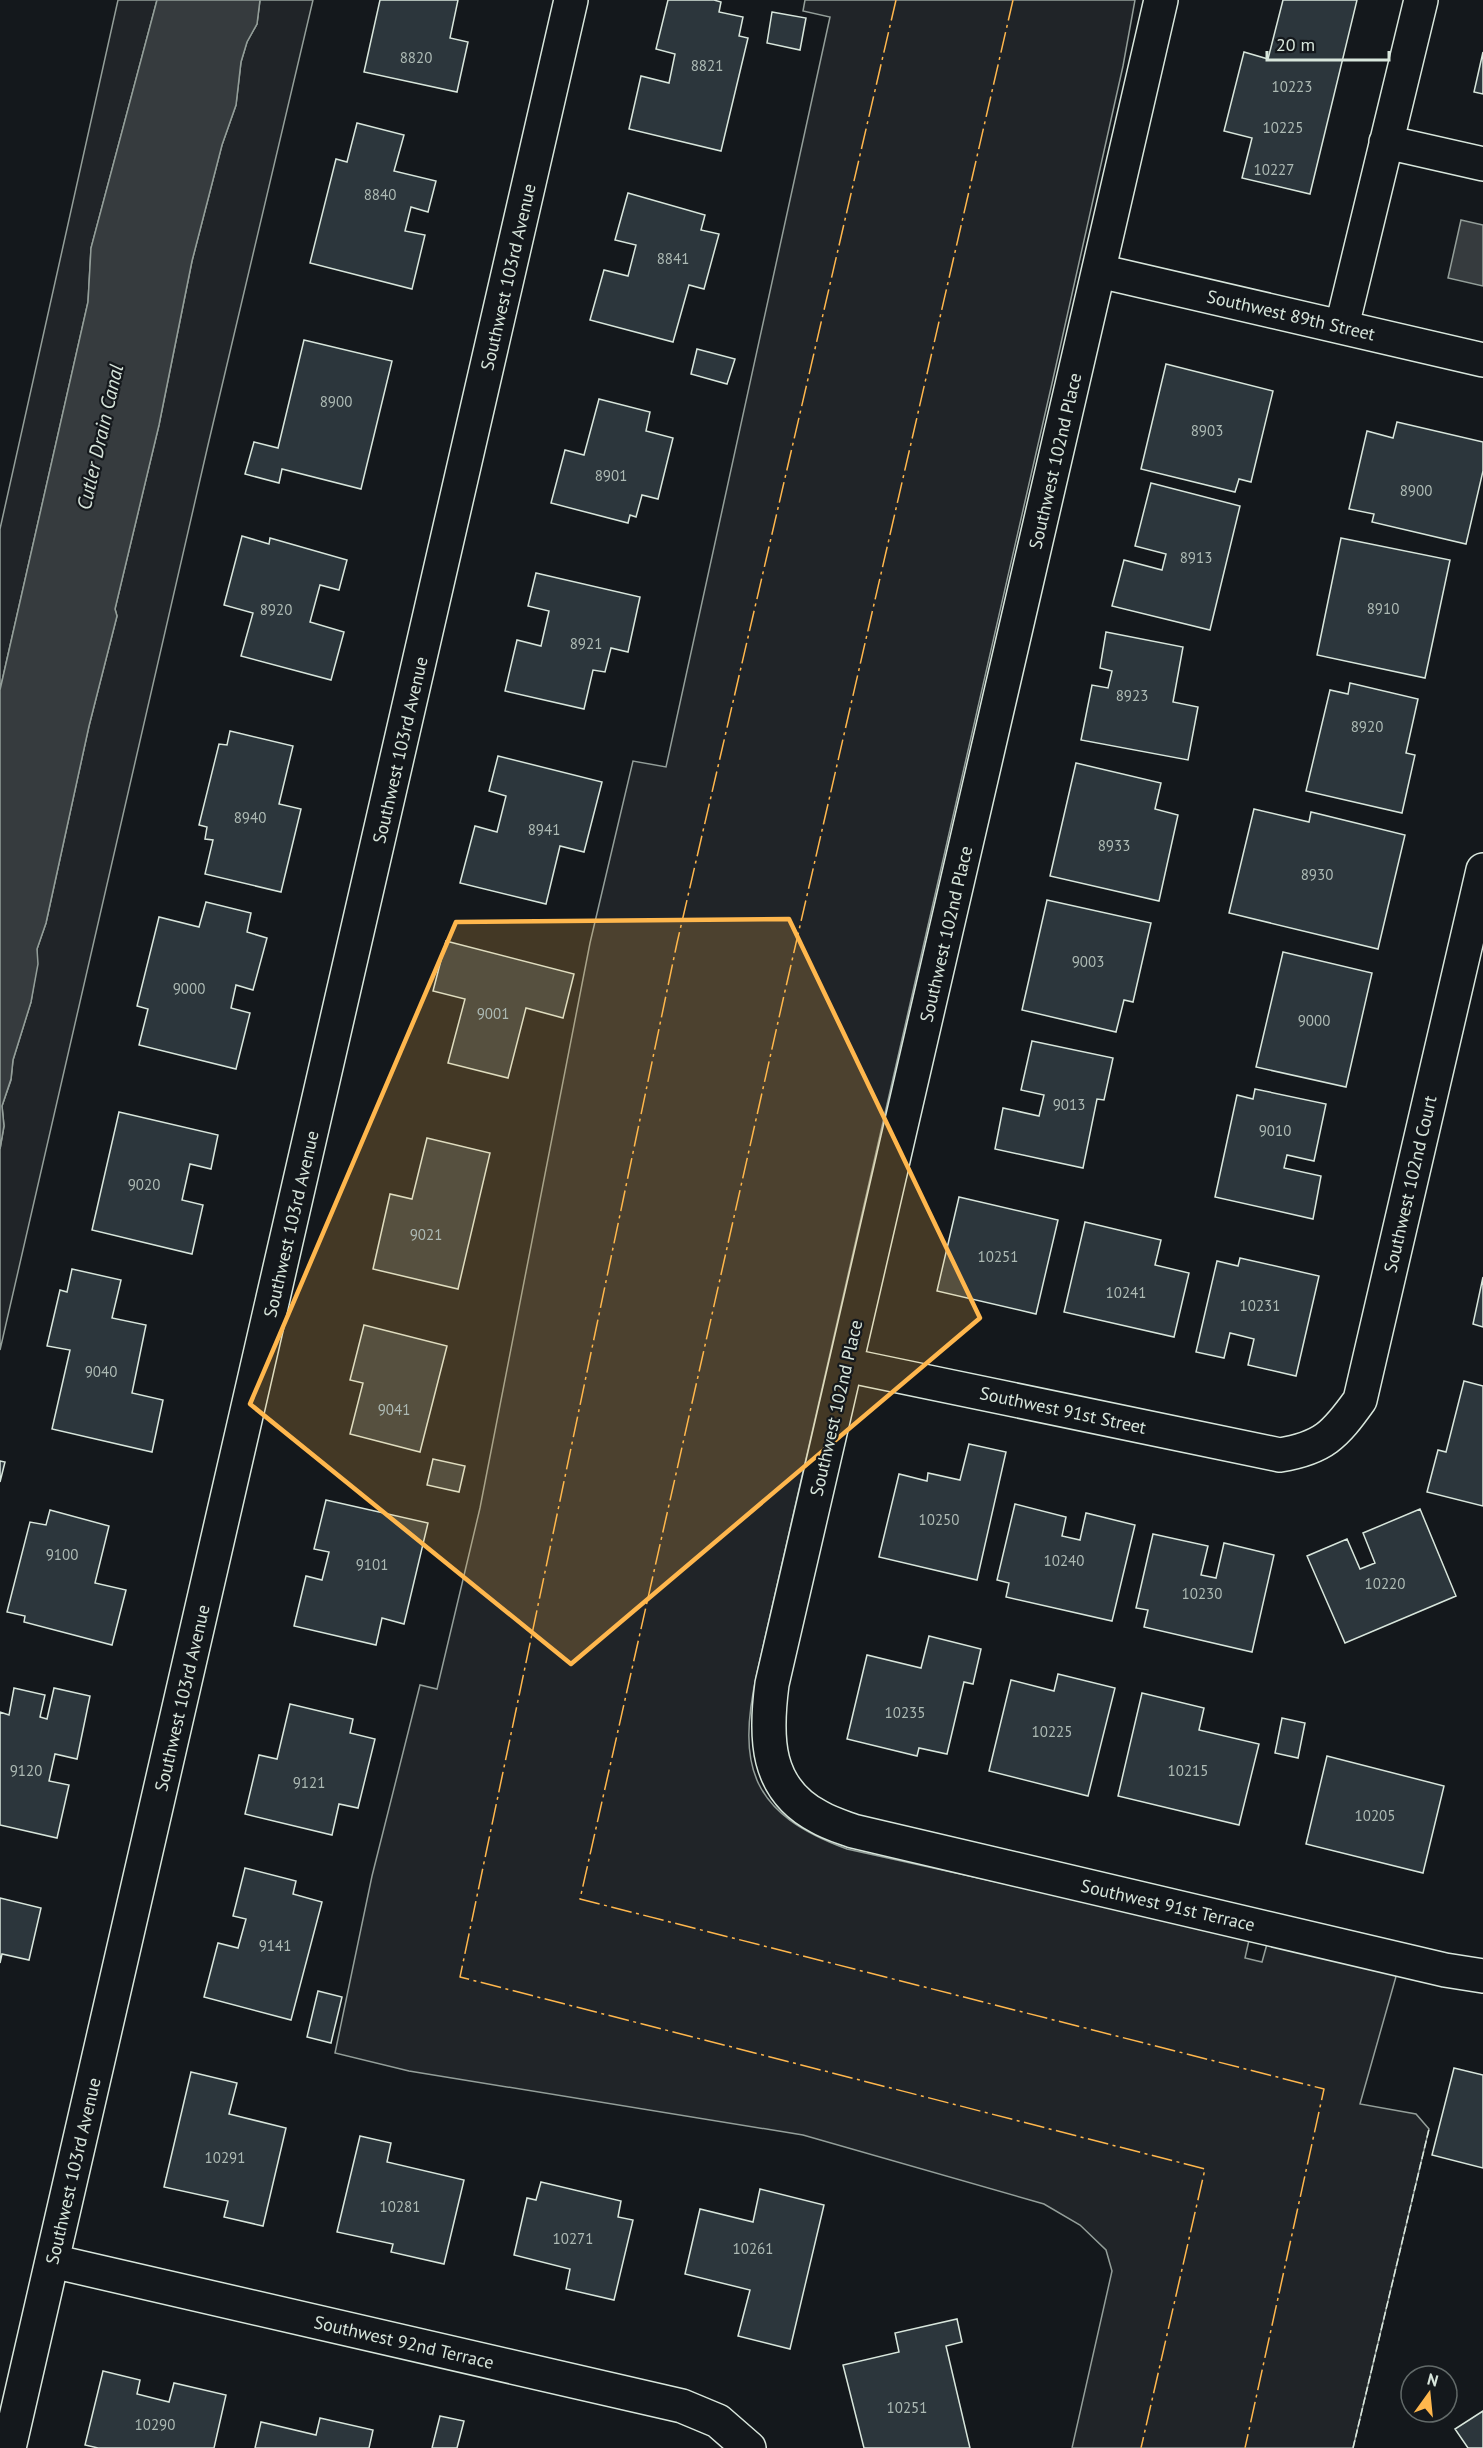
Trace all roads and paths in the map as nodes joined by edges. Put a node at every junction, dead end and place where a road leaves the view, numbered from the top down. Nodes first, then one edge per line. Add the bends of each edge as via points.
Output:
1 (571, 0) edge
2 (1161, 0) edge
3 (1421, 0) edge
4 (1386, 142) junction
5 (1483, 164) edge
6 (1099, 271) junction
7 (1342, 326) junction
8 (1483, 360) edge
9 (1483, 870) edge
10 (846, 1365) junction
11 (1280, 1455) joint
12 (853, 1831) joint
13 (1483, 1976) edge
14 (52, 2261) junction
15 (748, 2446) edge
16 (9, 2448) edge

1 - 14 street, Southwest 103rd Avenue
2 - 6 street, Southwest 102nd Place
3 - 4 street
4 - 5 street
4 - 7 street
6 - 7 street, Southwest 89th Street
6 - 10 street, Southwest 102nd Place
7 - 8 street, Southwest 89th Street
9 - 11 street, Southwest 102nd Court via 1360,1400 1328,1439 1302,1451
10 - 11 street, Southwest 91st Street
10 - 12 street, Southwest 102nd Place via 772,1684 768,1731 774,1767 784,1787 799,1804 819,1817
12 - 13 street, Southwest 91st Terrace
14 - 15 street, Southwest 92nd Terrace via 682,2406 718,2421
14 - 16 street, Southwest 103rd Avenue

